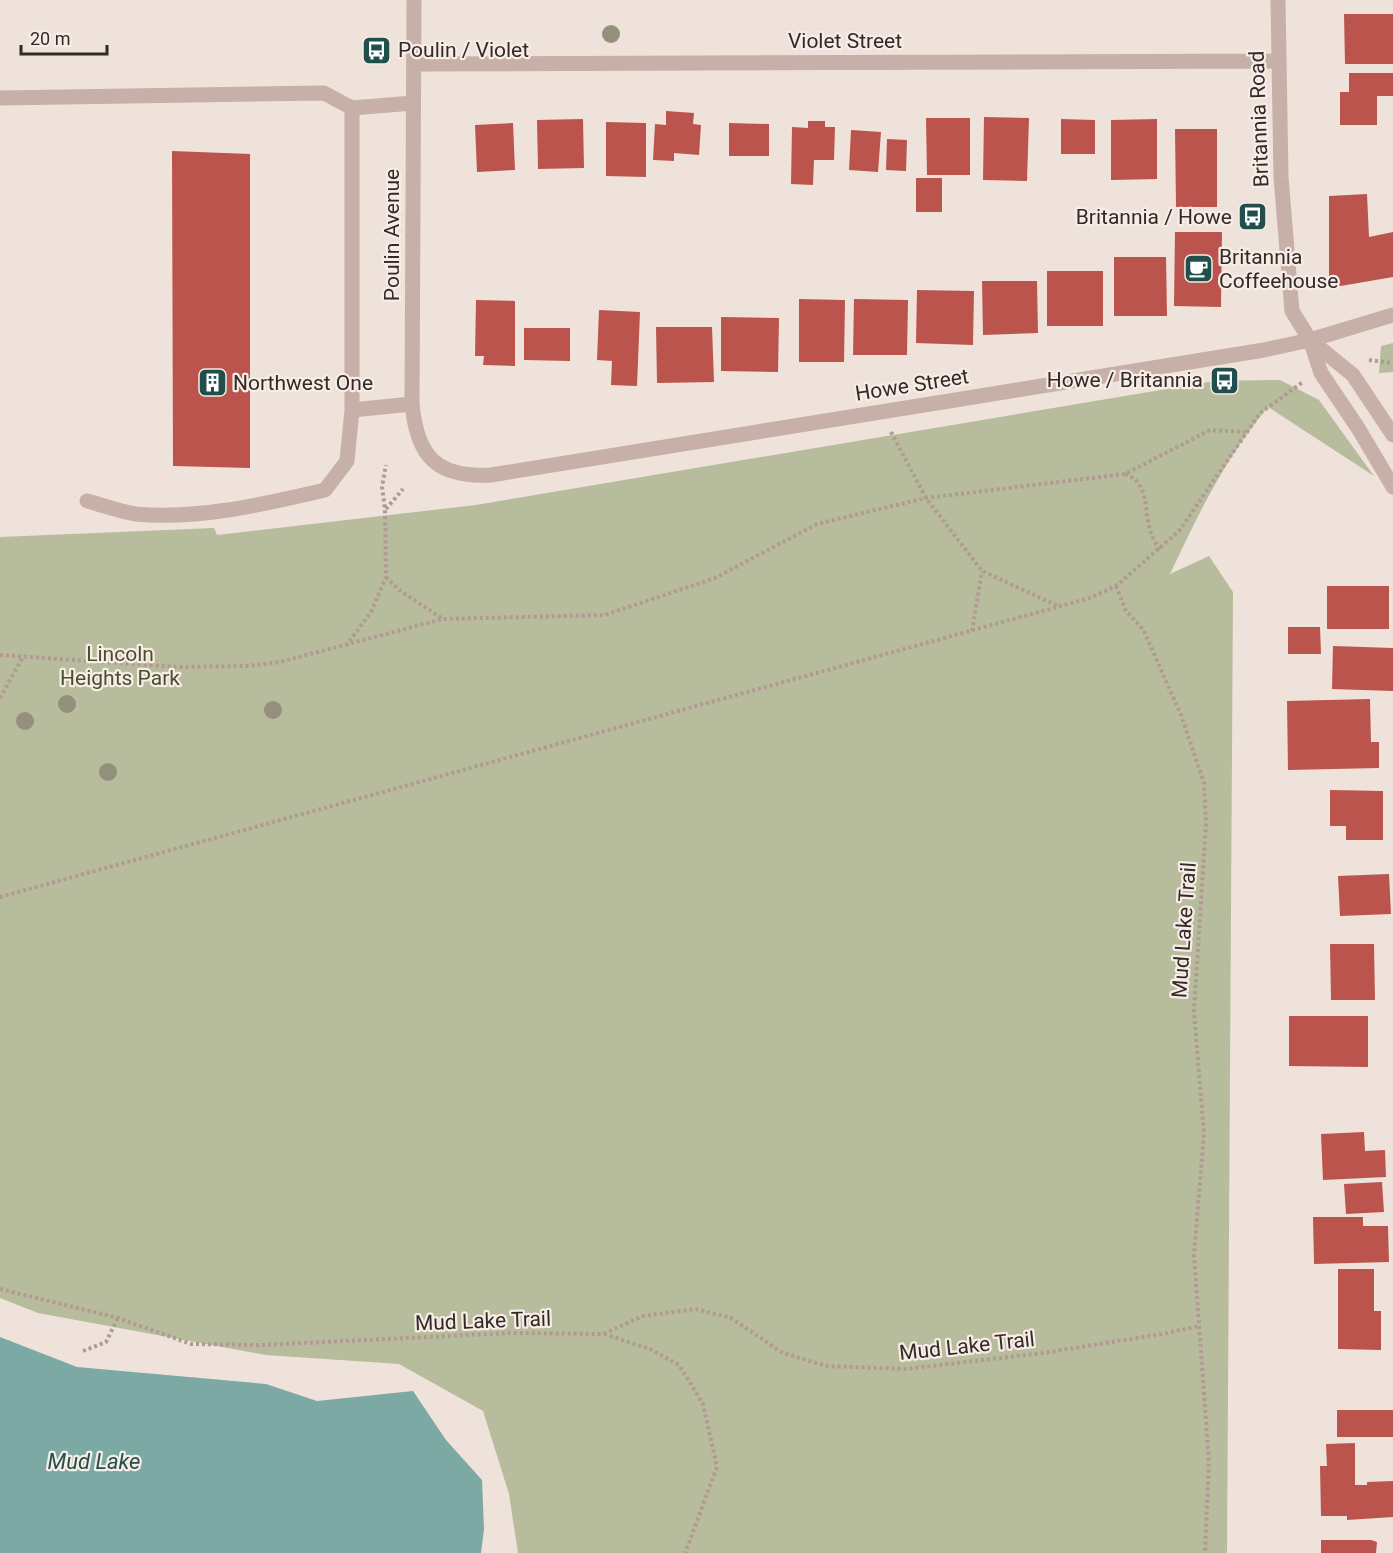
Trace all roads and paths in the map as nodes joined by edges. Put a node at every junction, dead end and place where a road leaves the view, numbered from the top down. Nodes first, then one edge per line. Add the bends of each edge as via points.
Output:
1 (414, 0) edge
2 (1278, 0) edge
3 (1277, 61) junction
4 (414, 64) junction
5 (0, 98) edge
6 (413, 103) junction
7 (352, 108) junction
8 (1393, 315) edge
9 (1310, 340) junction
10 (1362, 359) dead end
11 (1393, 363) edge
12 (1302, 382) dead end
13 (412, 404) junction
14 (352, 410) junction
15 (885, 411) junction
16 (1246, 432) junction
17 (1393, 435) edge
18 (436, 464) joint
19 (386, 465) dead end
20 (1125, 474) junction
21 (1393, 487) edge
22 (403, 489) dead end
23 (926, 498) junction
24 (87, 501) dead end
25 (385, 509) junction
26 (1160, 550) junction
27 (982, 571) junction
28 (386, 577) junction
29 (1116, 586) junction
30 (1060, 607) junction
31 (443, 619) junction
32 (972, 631) junction
33 (346, 646) junction
34 (0, 655) edge
35 (23, 657) junction
36 (0, 698) edge
37 (0, 897) edge
38 (0, 1289) edge
39 (118, 1318) junction
40 (1199, 1326) junction
41 (603, 1334) junction
42 (82, 1351) dead end
43 (685, 1553) edge
44 (1205, 1553) edge

1 - 4 street, Poulin Avenue
2 - 3 street, Britannia Road
3 - 4 street, Violet Street
3 - 9 street, Britannia Road via 1292,311
4 - 6 street, Poulin Avenue
5 - 7 street via 324,93
6 - 7 street
6 - 13 street, Poulin Avenue
7 - 14 street
8 - 9 street, Howe Street
9 - 15 street, Howe Street
9 - 17 street, Britannia Road via 1353,375
9 - 21 street, Britannia Road via 1321,373
10 - 11 path
12 - 16 path via 1278,397
13 - 14 street
13 - 18 street, Poulin Avenue via 419,443
14 - 24 street via 347,461 325,490 186,514 135,514
15 - 18 street, Howe Street via 491,475 463,474
15 - 23 path via 890,429
16 - 20 path via 1210,430
16 - 26 path via 1192,516
19 - 25 path via 382,487
20 - 23 path
20 - 26 path via 1141,486 1150,532
22 - 25 path
23 - 27 path
23 - 31 path via 818,524 715,578 605,615
25 - 28 path
26 - 29 path
27 - 30 path
27 - 32 path
28 - 31 path
28 - 33 path via 371,612
29 - 30 path
29 - 40 path, Mud Lake Trail via 1126,611 1143,629 1181,715 1204,783 1206,824 1194,1011 1204,1133 1194,1255
30 - 32 path
31 - 33 path
32 - 37 path
33 - 35 path via 247,666 178,668
34 - 35 path
35 - 36 path
38 - 39 path, Mud Lake Trail
39 - 41 path, Mud Lake Trail via 191,1344 263,1346 510,1333
39 - 42 path via 106,1342
40 - 41 path, Mud Lake Trail via 1043,1353 906,1369 826,1366 783,1353 731,1318 696,1309 643,1316
40 - 44 path via 1209,1462
41 - 43 path via 650,1349 679,1365 703,1404 717,1467

